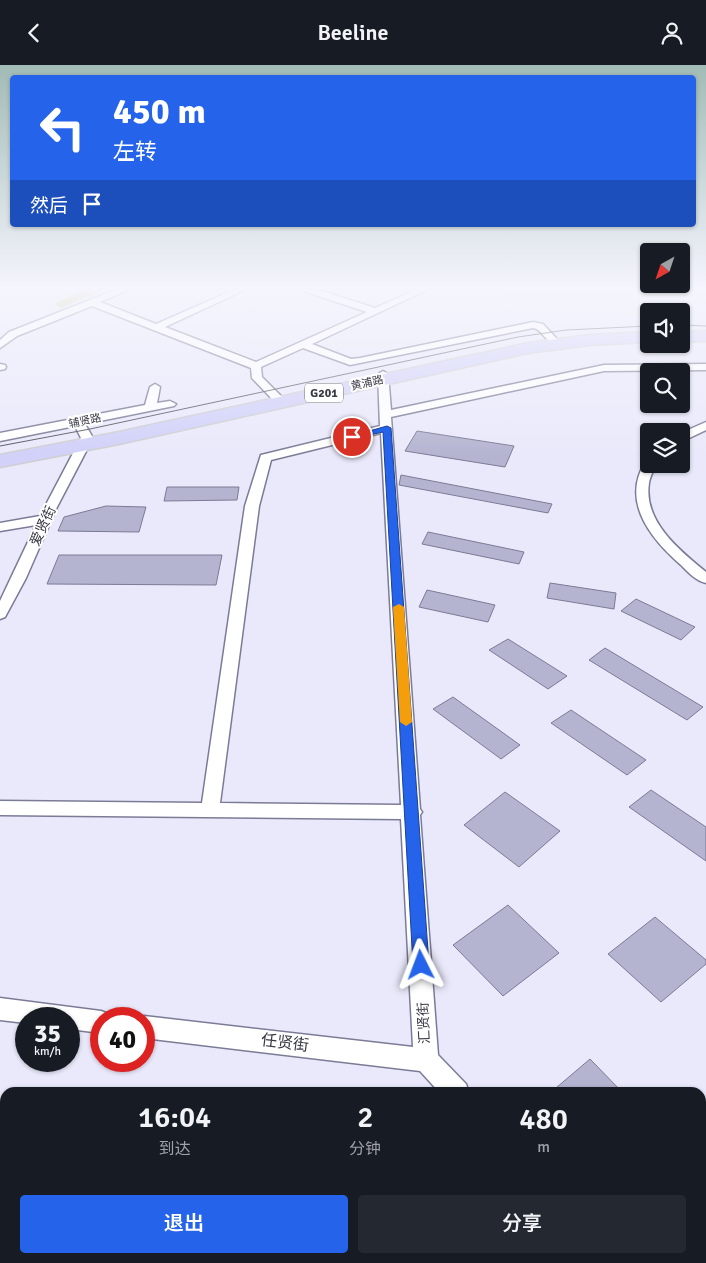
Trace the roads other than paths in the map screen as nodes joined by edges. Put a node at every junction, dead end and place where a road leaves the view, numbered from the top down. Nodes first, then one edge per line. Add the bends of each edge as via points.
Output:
1 (200, 344) edge
2 (301, 344) joint
3 (442, 344) edge
4 (523, 344) edge
5 (559, 344) edge
6 (256, 366) junction
7 (706, 367) edge
8 (384, 377) junction
9 (155, 387) dead end
10 (276, 397) junction
11 (170, 404) dead end
12 (150, 408) junction
13 (387, 422) junction
14 (78, 423) junction
15 (706, 426) edge
16 (690, 434) edge
17 (0, 437) edge
18 (85, 442) junction
19 (0, 455) edge
20 (0, 461) edge
21 (645, 473) edge
22 (45, 519) junction
23 (0, 527) edge
24 (706, 579) edge
25 (0, 614) edge
26 (210, 809) junction
27 (1, 811) edge
28 (412, 812) junction
29 (0, 1009) edge
30 (90, 1020) edge
31 (155, 1028) edge
32 (426, 1060) junction
33 (451, 1087) edge

1 - 6 street
2 - 3 street via 350,362
2 - 6 street
4 - 8 highway, 黄浦路 / G201
5 - 8 highway, 黄浦路 / G201
6 - 10 street via 257,379
7 - 13 street via 596,369
8 - 10 highway, 黄浦路 / G201
8 - 13 street, 汇贤街
8 - 18 highway, 黄浦路 / G201
9 - 12 street
10 - 18 highway, 黄浦路 / G201
11 - 12 street, 辅贤路
12 - 14 street, 辅贤路
13 - 26 street via 265,458 252,506
13 - 28 street, 汇贤街
14 - 17 street, 辅贤路
14 - 18 street
15 - 16 street
18 - 19 highway, 黄浦路 / G201
18 - 20 highway, 黄浦路 / G201
18 - 22 street, 爱贤街
21 - 24 street via 641,489 649,522 671,549
22 - 23 street
22 - 25 street, 爱贤街
26 - 27 street
26 - 28 street
28 - 32 street, 汇贤街
29 - 30 street
31 - 32 street, 任贤街
32 - 33 street, 汇贤街

